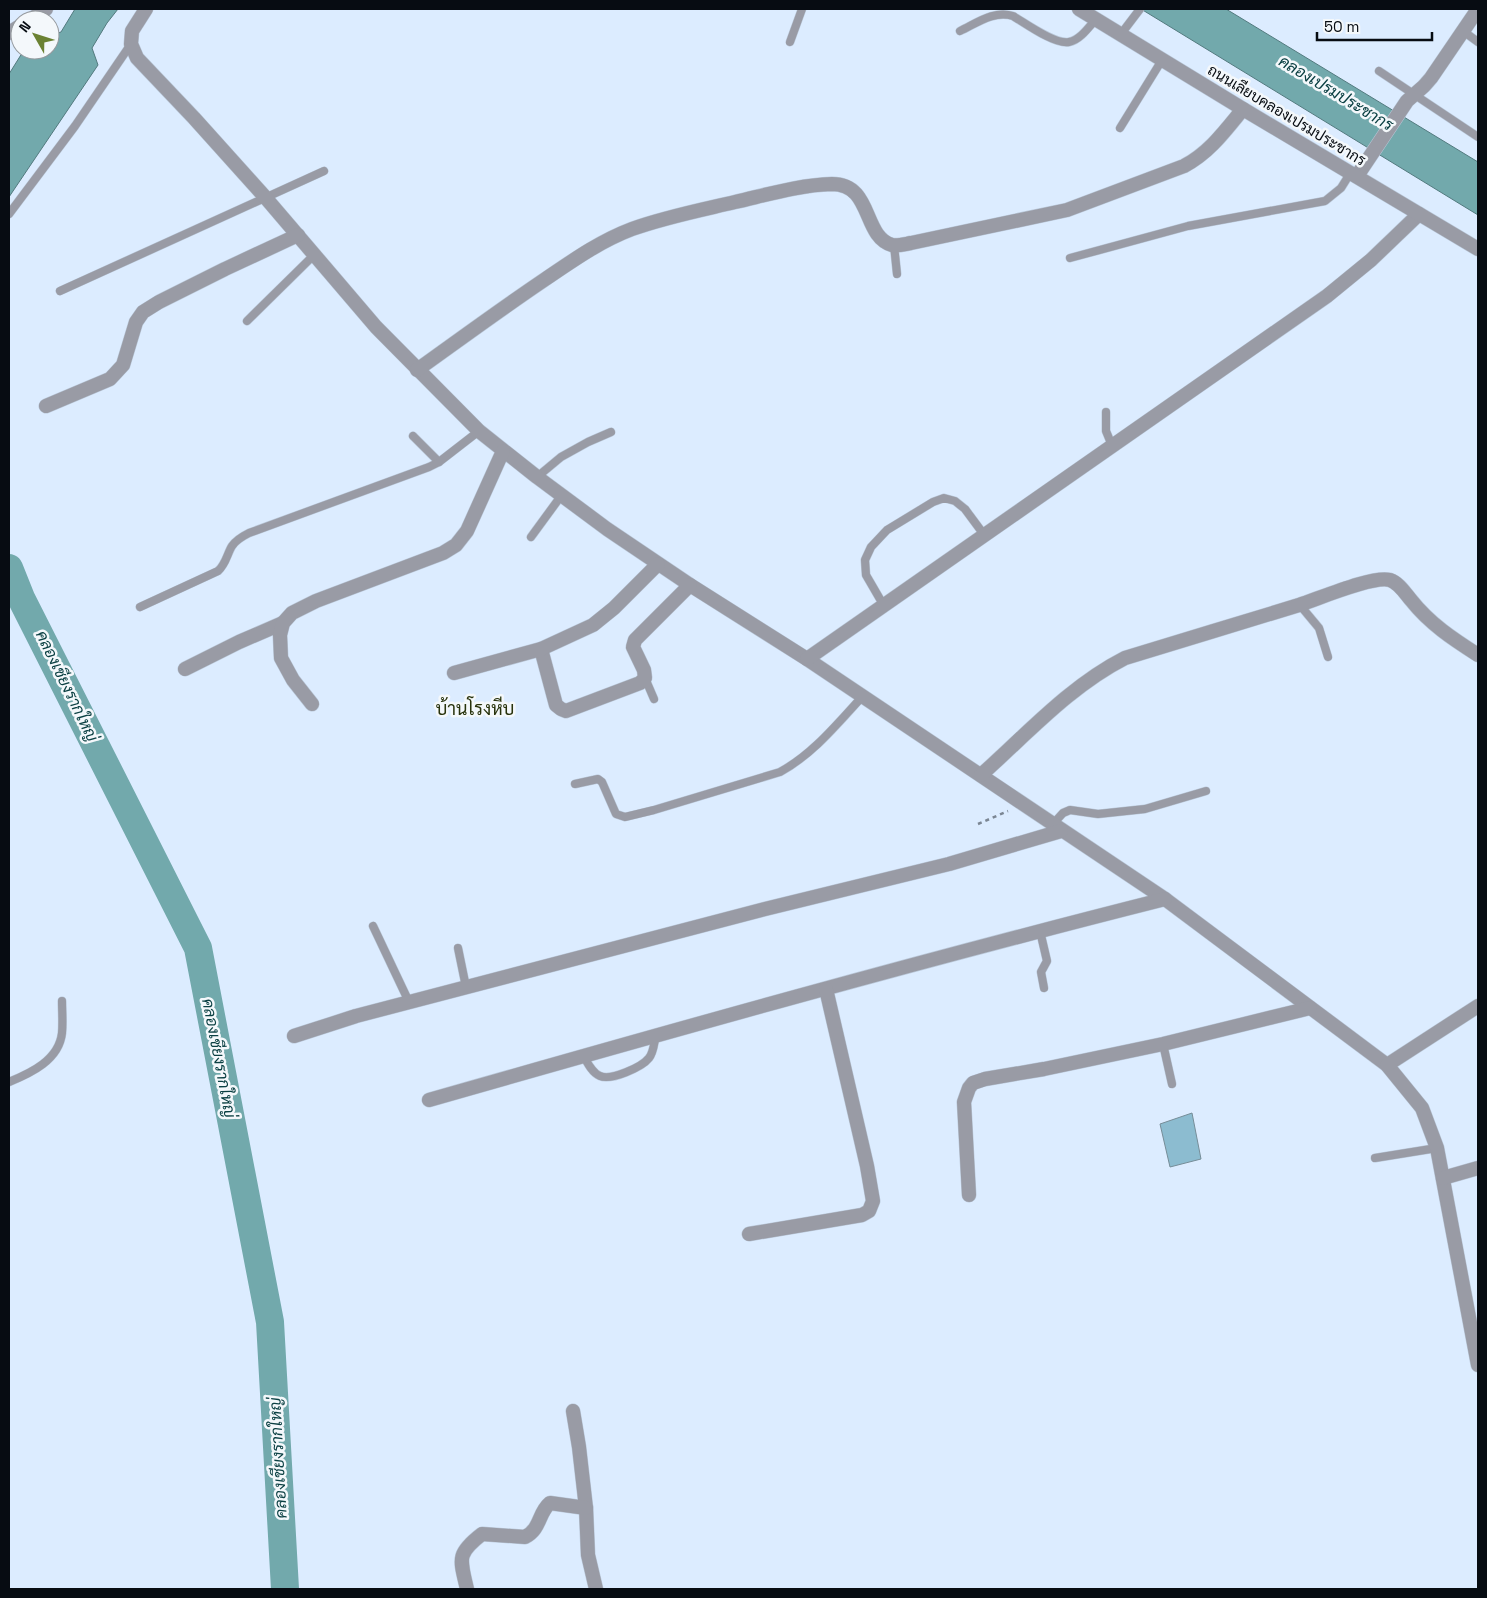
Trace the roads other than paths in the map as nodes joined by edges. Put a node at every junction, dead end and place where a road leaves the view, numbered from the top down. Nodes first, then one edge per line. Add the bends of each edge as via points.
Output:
1 (146, 9) edge
2 (802, 9) edge
3 (1079, 9) edge
4 (1140, 9) edge
5 (1478, 9) edge
6 (1096, 19) junction
7 (960, 31) dead end
8 (1463, 31) junction
9 (1121, 34) junction
10 (790, 42) dead end
11 (1478, 42) edge
12 (131, 44) junction
13 (1162, 60) junction
14 (1379, 70) dead end
15 (1410, 98) junction
16 (1243, 109) junction
17 (1120, 128) dead end
18 (1478, 137) edge
19 (324, 171) dead end
20 (1354, 174) junction
21 (265, 197) junction
22 (9, 214) edge
23 (1419, 214) junction
24 (298, 235) junction
25 (894, 246) junction
26 (1478, 249) edge
27 (314, 255) junction
28 (1070, 258) dead end
29 (897, 274) dead end
30 (60, 291) dead end
31 (247, 321) dead end
32 (417, 370) junction
33 (46, 406) dead end
34 (1106, 412) dead end
35 (479, 431) junction
36 (611, 432) dead end
37 (413, 436) dead end
38 (1112, 448) junction
39 (503, 451) junction
40 (439, 462) junction
41 (536, 477) junction
42 (561, 496) junction
43 (985, 536) junction
44 (531, 537) dead end
45 (658, 564) junction
46 (690, 585) junction
47 (1299, 604) junction
48 (884, 606) junction
49 (140, 607) dead end
50 (283, 623) junction
51 (541, 649) junction
52 (1478, 655) edge
53 (1328, 657) dead end
54 (807, 660) junction
55 (184, 669) dead end
56 (454, 673) dead end
57 (645, 678) junction
58 (862, 697) junction
59 (654, 699) dead end
60 (312, 704) dead end
61 (981, 775) junction
62 (575, 784) dead end
63 (1206, 791) dead end
64 (1057, 828) junction
65 (1165, 899) junction
66 (373, 926) dead end
67 (1040, 931) junction
68 (458, 948) dead end
69 (466, 987) junction
70 (826, 988) junction
71 (1044, 988) dead end
72 (62, 1001) dead end
73 (408, 1002) junction
74 (1478, 1006) edge
75 (1310, 1008) junction
76 (656, 1035) junction
77 (294, 1036) dead end
78 (1163, 1044) junction
79 (582, 1055) junction
80 (1387, 1065) junction
81 (9, 1082) edge
82 (1172, 1084) dead end
83 (430, 1100) dead end
84 (1437, 1148) junction
85 (1375, 1158) dead end
86 (1478, 1168) edge
87 (1442, 1178) junction
88 (969, 1195) dead end
89 (748, 1234) dead end
90 (1478, 1365) edge
91 (573, 1410) dead end
92 (586, 1508) junction
93 (467, 1589) edge
94 (596, 1589) edge

1 - 12 street via 132,31
2 - 10 lane
3 - 6 street, ถนนเลียบคลองเปรมประชากร
4 - 9 lane
5 - 8 street
6 - 7 lane via 1070,42 1059,42 1005,14 994,15
6 - 9 street, ถนนเลียบคลองเปรมประชากร
8 - 11 lane
8 - 15 street via 1431,78
9 - 13 street, ถนนเลียบคลองเปรมประชากร
12 - 21 street via 137,58
12 - 22 lane
13 - 16 street, ถนนเลียบคลองเปรมประชากร
13 - 17 lane
14 - 15 lane
15 - 18 lane
15 - 20 street via 1369,158
16 - 20 street, ถนนเลียบคลองเปรมประชากร
16 - 25 street via 1209,150 1184,166 1067,210
19 - 21 lane
20 - 23 street, ถนนเลียบคลองเปรมประชากร
20 - 28 lane via 1325,201 1188,226
21 - 24 street
21 - 30 lane
23 - 26 street, ถนนเลียบคลองเปรมประชากร
23 - 38 street via 1327,296
24 - 27 street
24 - 33 street via 143,312 136,322 123,365 110,379
25 - 29 lane
25 - 32 street via 878,232 859,196 844,185 788,190 676,216 631,229 591,248
27 - 31 lane
27 - 32 street via 376,328
32 - 35 street
34 - 38 lane via 1106,430
35 - 39 street
35 - 40 lane
36 - 41 lane via 561,457
37 - 40 lane
38 - 43 street
39 - 41 street
39 - 50 street via 466,531 456,545 444,553 316,601 292,613
40 - 49 lane via 249,533 230,548 218,571
41 - 42 street
42 - 44 lane
42 - 45 street
43 - 48 street
43 - 48 lane via 965,509 944,498 887,530 871,547 865,560 866,576
45 - 46 street
45 - 51 street via 592,625
46 - 54 street
46 - 57 street via 636,640 634,647
47 - 52 street via 1363,583 1392,580 1435,626
47 - 53 lane via 1319,628
47 - 61 street via 1125,658 1103,669 1074,690
48 - 54 street
50 - 55 street
50 - 60 street via 281,658
51 - 56 street
51 - 57 street via 556,705 566,711 640,683
54 - 58 street
57 - 59 lane
58 - 61 street
58 - 62 lane via 823,739 780,772 626,817 616,814 598,779
61 - 64 street
63 - 64 lane via 1145,809 1098,814 1070,810 1063,813
64 - 65 street
64 - 69 street via 949,864
65 - 67 street
65 - 75 street
66 - 73 lane
67 - 70 street
67 - 71 lane via 1047,954 1041,972
68 - 69 lane
69 - 73 street
70 - 76 street
70 - 89 street via 873,1201 869,1211 862,1215
72 - 81 lane via 62,1035 56,1051 36,1069
73 - 77 street
74 - 80 street
75 - 78 street
75 - 80 street
76 - 79 street
76 - 79 lane via 650,1057 642,1065 610,1078 592,1070
78 - 82 lane
78 - 88 street via 973,1083 964,1102
79 - 83 street
80 - 84 street via 1422,1108
84 - 85 lane
84 - 87 street
86 - 87 street
87 - 90 street
91 - 92 street
92 - 93 street via 550,1503 544,1508 538,1525 524,1538 482,1534 464,1551 461,1563
92 - 94 street via 588,1555

